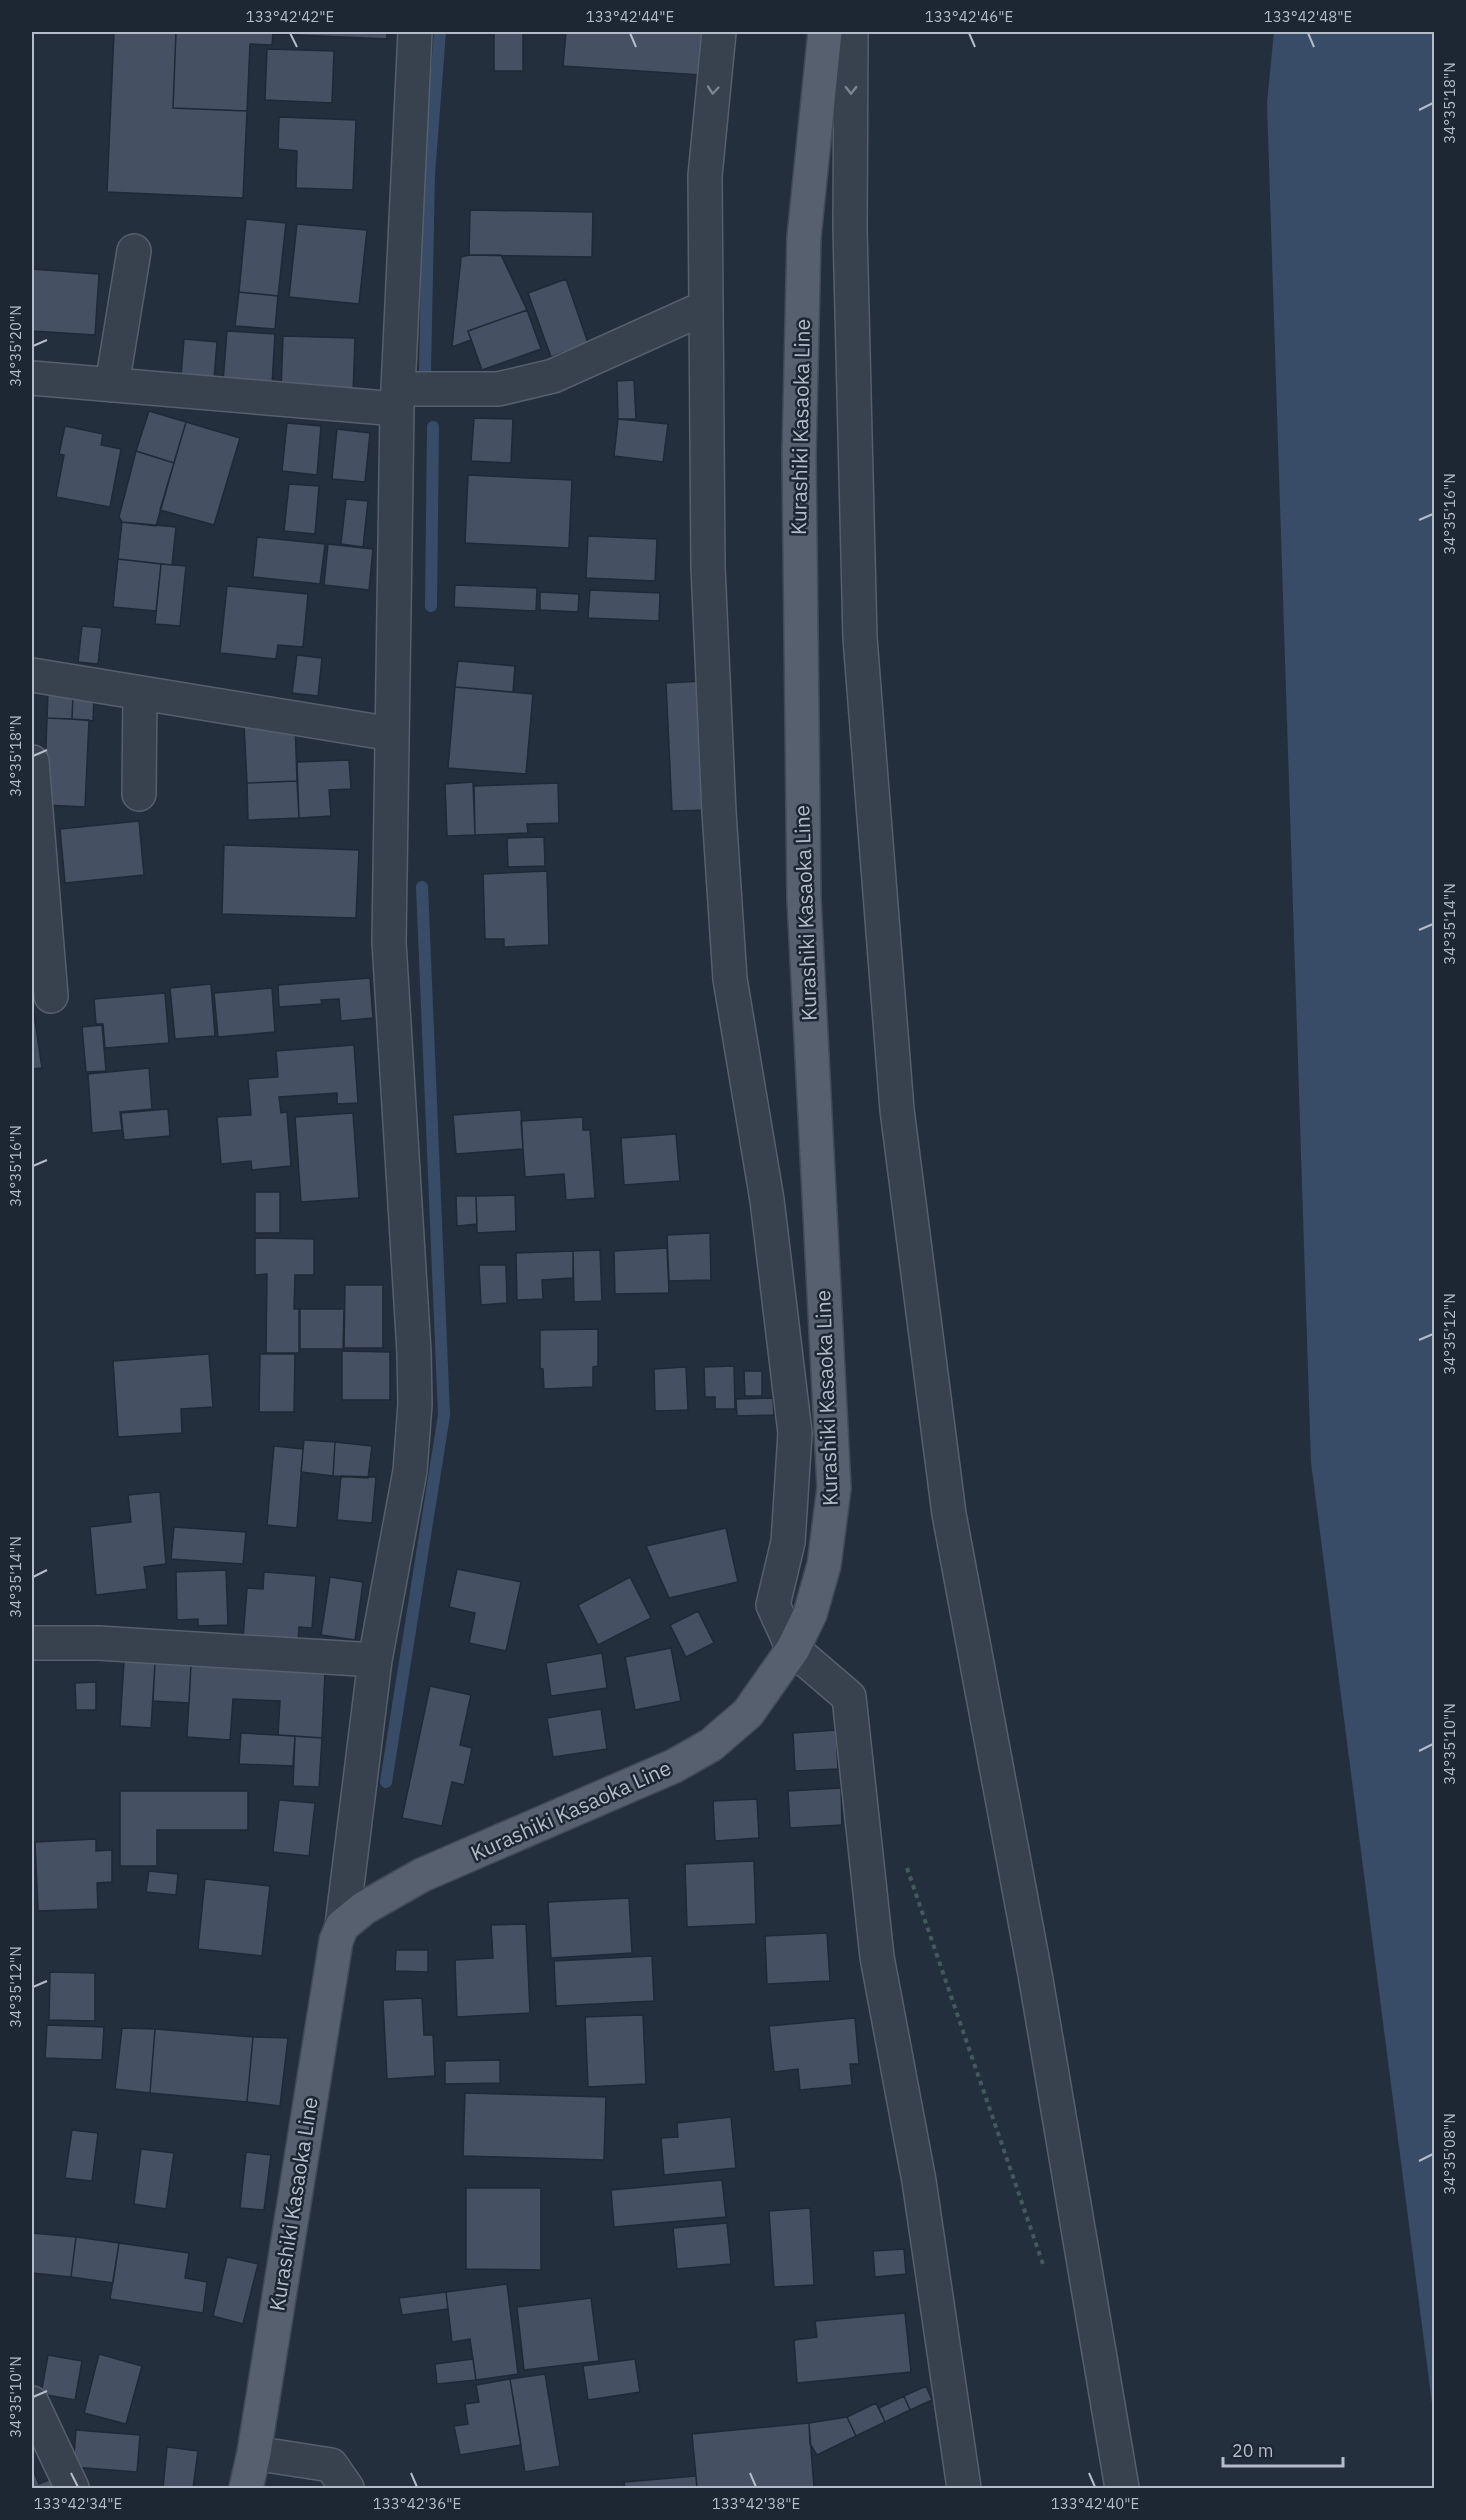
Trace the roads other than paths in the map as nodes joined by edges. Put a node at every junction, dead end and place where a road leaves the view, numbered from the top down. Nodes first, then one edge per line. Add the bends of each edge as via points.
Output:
1 (415, 32) edge
2 (718, 32) edge
3 (825, 32) edge
4 (851, 32) edge
5 (809, 184) junction
6 (851, 206) junction
7 (134, 251) dead end
8 (704, 309) junction
9 (32, 378) edge
10 (112, 385) junction
11 (398, 399) junction
12 (32, 675) edge
13 (140, 693) junction
14 (392, 734) junction
15 (32, 762) edge
16 (139, 794) dead end
17 (51, 996) dead end
18 (32, 1643) edge
19 (793, 1649) junction
20 (375, 1660) junction
21 (342, 1926) junction
22 (32, 2403) edge
23 (254, 2453) junction
24 (72, 2488) edge
25 (246, 2488) edge
26 (347, 2488) edge
27 (964, 2488) edge
28 (1122, 2488) edge

1 - 11 street
2 -> 8 street via 705,176
3 - 5 main road, Kurashiki Kasaoka Line
4 -> 6 street
5 - 6 street via 836,185
5 - 19 main road, Kurashiki Kasaoka Line via 804,237 799,456 804,899 834,1488 824,1565 810,1614
6 - 28 street via 860,638 897,1110 949,1514 1035,1974
7 - 10 street
8 - 11 street via 553,376 498,389
8 - 19 street via 708,567 728,955 767,1200 795,1433 788,1542 773,1605
9 - 10 street
10 - 11 street
11 - 14 street
12 - 13 street
13 - 14 street
13 - 16 street
14 - 20 street via 389,942 415,1404 410,1471
15 - 17 street
18 - 20 street via 98,1643
19 - 21 main road, Kurashiki Kasaoka Line via 748,1713 711,1745 674,1766 422,1875 364,1908
19 - 27 street via 849,1697 877,1957 919,2181
20 - 21 street
21 - 23 main road, Kurashiki Kasaoka Line via 336,1941
22 - 24 street
23 - 25 main road, Kurashiki Kasaoka Line
23 - 26 street via 332,2465

